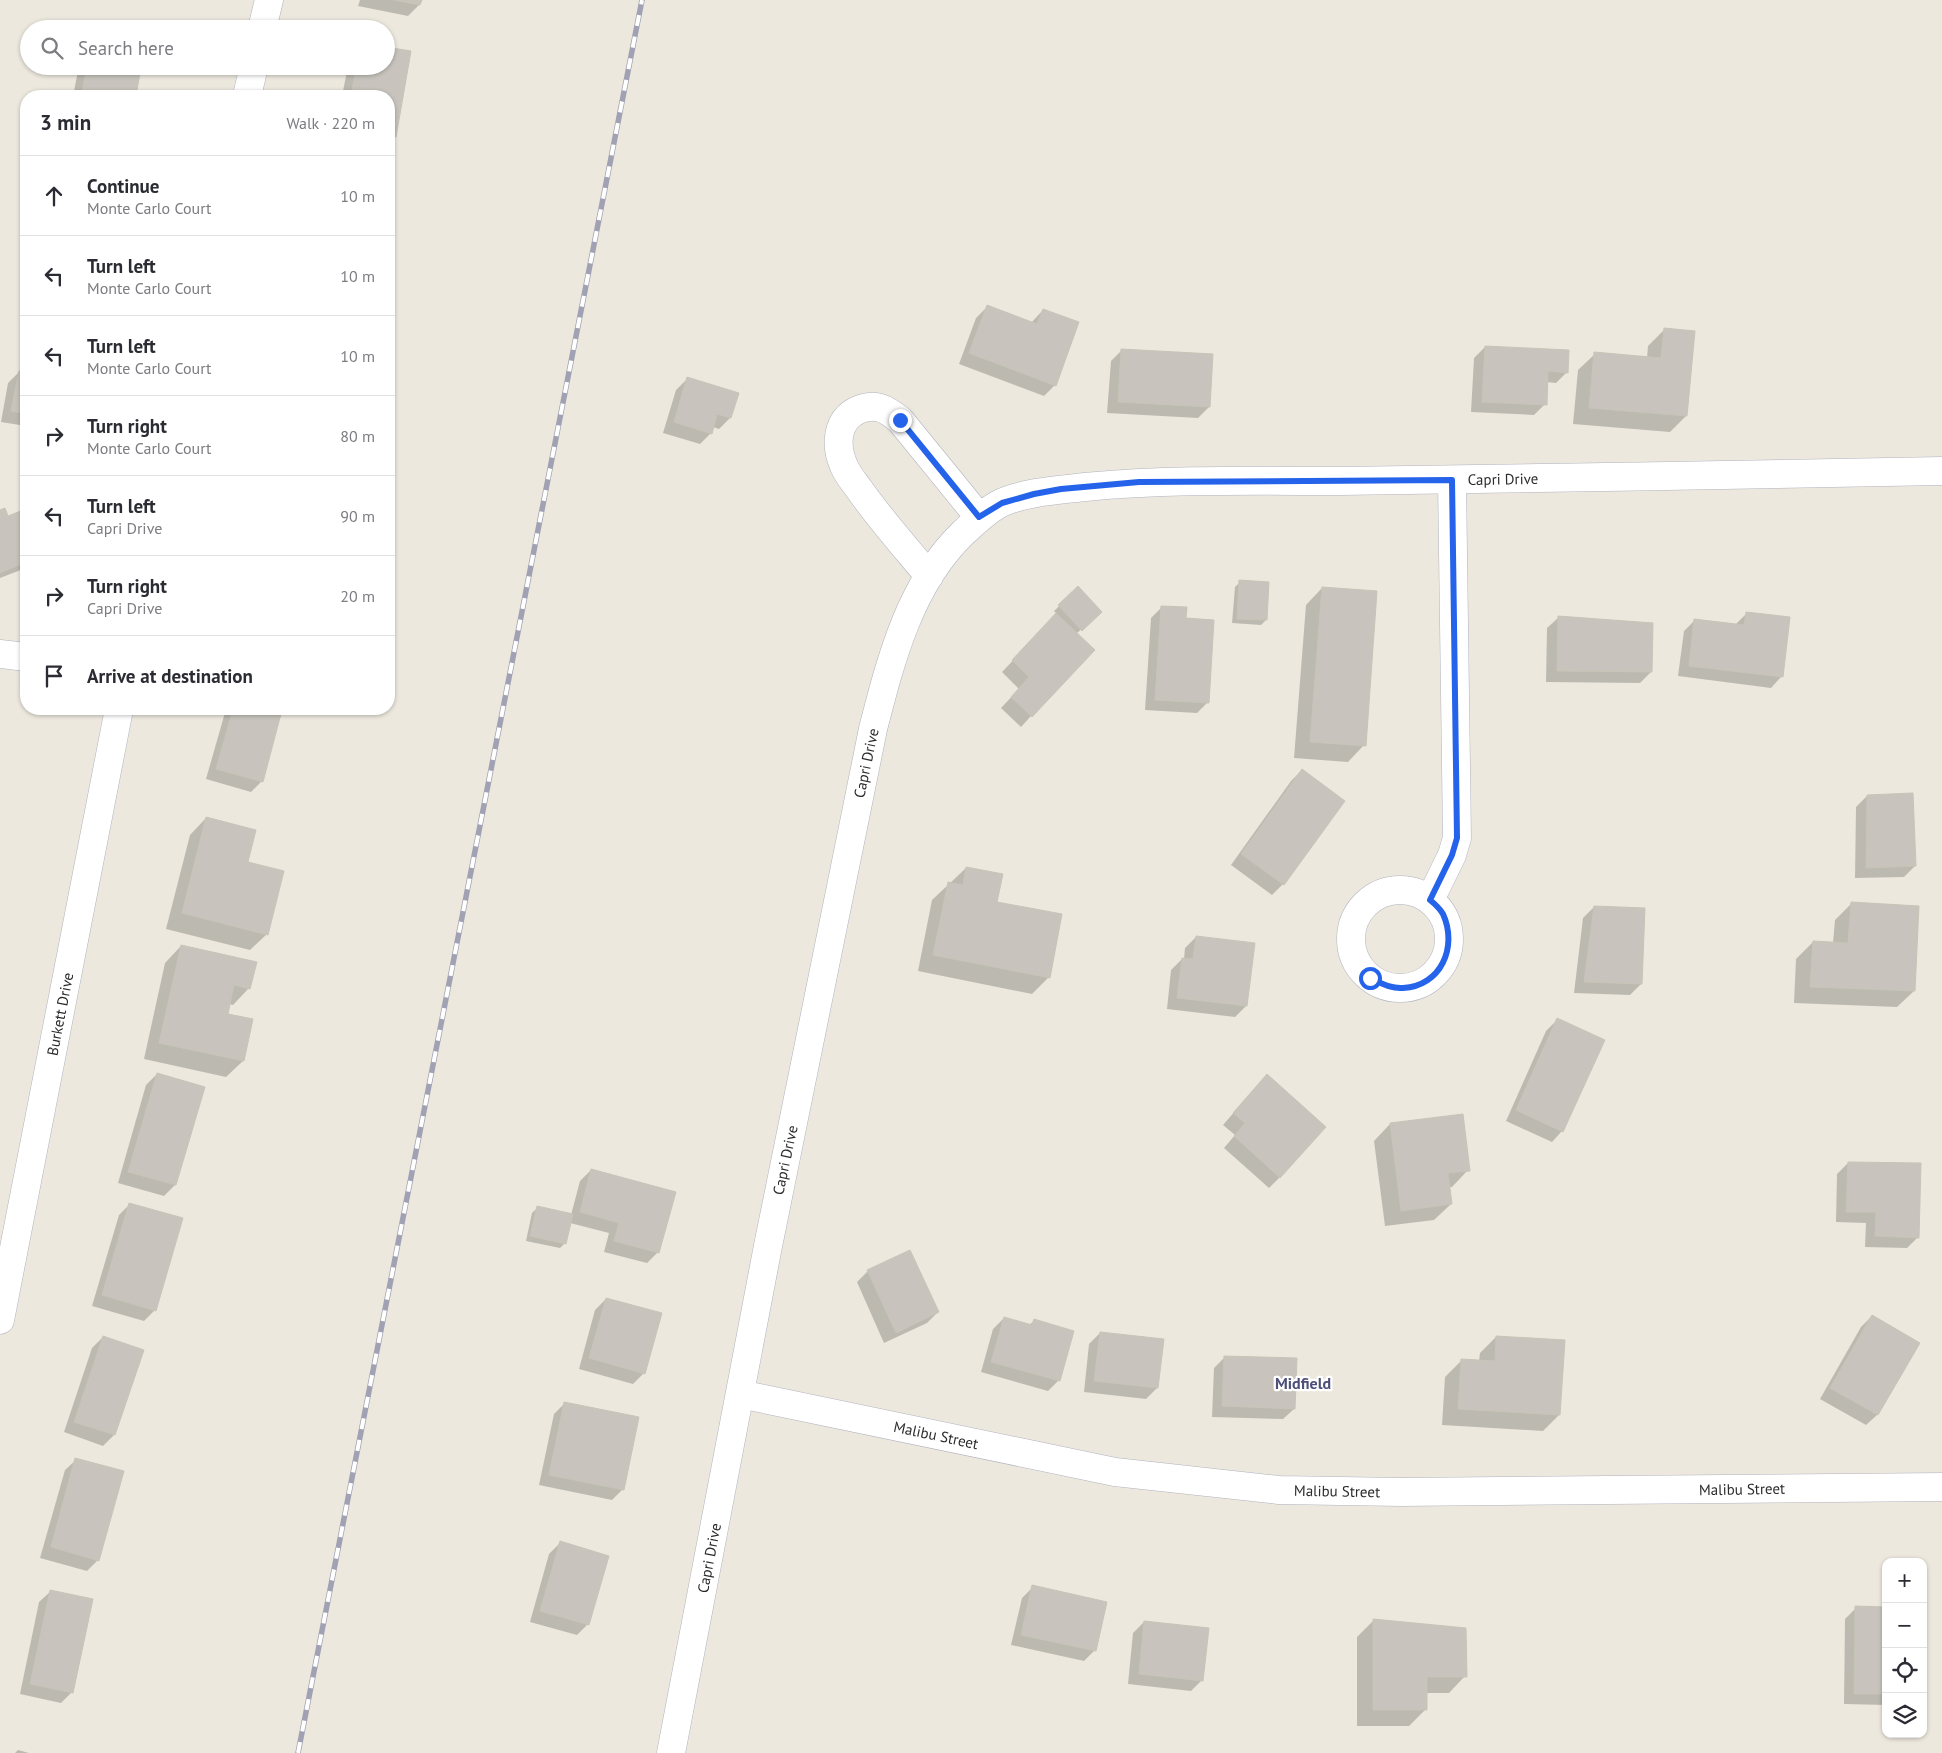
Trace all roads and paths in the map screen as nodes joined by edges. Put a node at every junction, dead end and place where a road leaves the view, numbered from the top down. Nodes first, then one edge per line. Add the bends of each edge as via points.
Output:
1 (269, 0) edge
2 (264, 20) edge
3 (252, 75) edge
4 (248, 90) edge
5 (1942, 471) edge
6 (1452, 480) junction
7 (979, 517) junction
8 (929, 576) junction
9 (0, 654) edge
10 (20, 656) edge
11 (118, 715) edge
12 (1430, 900) dead end
13 (0, 1320) edge
14 (740, 1394) junction
15 (1942, 1487) edge
16 (671, 1753) edge

1 - 2 street
3 - 4 street
5 - 6 street, Capri Drive
6 - 7 street, Capri Drive via 1139,482 1034,494 1002,503
6 - 12 street via 1457,838
7 - 8 street, Capri Drive via 951,545
7 - 8 street via 900,420 888,410 869,406 850,414 840,431 838,445 844,468
8 - 14 street, Capri Drive via 912,605 888,670 873,729
9 - 10 street
11 - 13 street, Burkett Drive
14 - 15 street, Malibu Street via 1115,1472 1279,1490 1401,1492
14 - 16 street, Capri Drive

